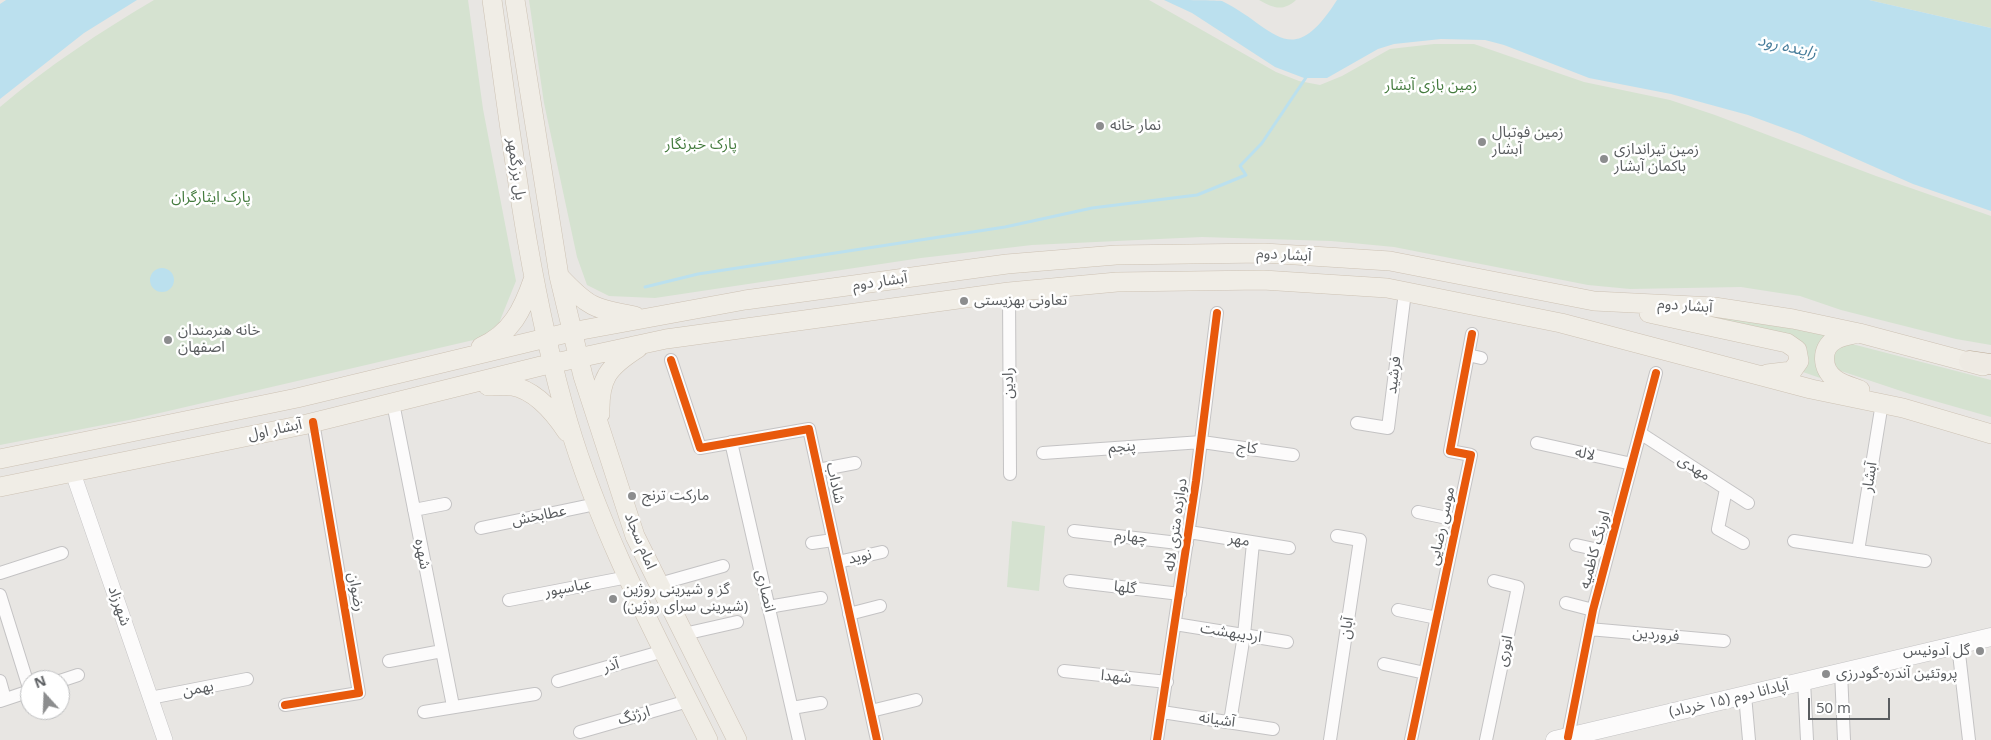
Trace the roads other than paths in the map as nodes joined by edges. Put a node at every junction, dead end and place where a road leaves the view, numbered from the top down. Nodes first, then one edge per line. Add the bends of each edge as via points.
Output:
1 (492, 0) edge
2 (515, 0) edge
3 (559, 276) junction
4 (533, 280) junction
5 (1008, 292) junction
6 (1405, 292) junction
7 (745, 300) junction
8 (1594, 301) junction
9 (1216, 313) dead end
10 (649, 318) junction
11 (748, 328) junction
12 (571, 332) junction
13 (1859, 333) junction
14 (1472, 334) dead end
15 (547, 337) junction
16 (648, 342) junction
17 (1468, 355) junction
18 (459, 358) junction
19 (578, 358) junction
20 (1482, 358) dead end
21 (671, 360) dead end
22 (1969, 361) joint
23 (554, 364) junction
24 (1991, 366) edge
25 (1656, 372) dead end
26 (1758, 375) junction
27 (351, 384) junction
28 (459, 386) junction
29 (393, 403) junction
30 (1882, 403) junction
31 (1903, 408) junction
32 (358, 411) junction
33 (313, 422) junction
34 (1357, 423) dead end
35 (1640, 433) junction
36 (601, 434) junction
37 (1991, 434) edge
38 (731, 442) junction
39 (1202, 442) junction
40 (1537, 443) dead end
41 (576, 445) junction
42 (1043, 453) dead end
43 (1293, 454) dead end
44 (0, 459) edge
45 (855, 463) dead end
46 (1632, 464) junction
47 (818, 470) junction
48 (73, 473) junction
49 (1010, 474) dead end
50 (0, 487) edge
51 (1726, 489) junction
52 (1748, 503) dead end
53 (444, 504) dead end
54 (596, 504) junction
55 (414, 510) junction
56 (1418, 512) dead end
57 (1457, 520) junction
58 (481, 528) dead end
59 (1074, 531) dead end
60 (1337, 536) dead end
61 (1188, 538) junction
62 (833, 540) junction
63 (1794, 541) dead end
64 (1253, 542) junction
65 (1743, 543) dead end
66 (812, 544) dead end
67 (1576, 545) dead end
68 (1289, 548) dead end
69 (1858, 550) junction
70 (62, 552) dead end
71 (882, 552) dead end
72 (1608, 552) junction
73 (1925, 561) dead end
74 (838, 562) junction
75 (722, 566) dead end
76 (0, 573) edge
77 (628, 577) junction
78 (1070, 581) dead end
79 (1494, 581) dead end
80 (659, 584) junction
81 (1180, 594) junction
82 (0, 595) edge
83 (821, 598) dead end
84 (509, 600) dead end
85 (1566, 603) dead end
86 (880, 606) dead end
87 (768, 607) junction
88 (1398, 610) dead end
89 (1593, 610) junction
90 (849, 614) junction
91 (1437, 618) junction
92 (737, 622) dead end
93 (1175, 624) junction
94 (1589, 629) junction
95 (684, 634) junction
96 (1244, 635) junction
97 (1991, 637) edge
98 (1724, 641) dead end
99 (1287, 642) dead end
100 (1958, 645) junction
101 (442, 651) junction
102 (664, 652) junction
103 (389, 661) dead end
104 (1384, 664) dead end
105 (23, 670) edge
106 (1064, 671) dead end
107 (1841, 672) junction
108 (1425, 673) junction
109 (78, 675) dead end
110 (70, 678) edge
111 (247, 679) dead end
112 (558, 681) dead end
113 (1804, 681) junction
114 (0, 682) edge
115 (1167, 682) junction
116 (20, 694) edge
117 (534, 694) dead end
118 (1746, 695) junction
119 (150, 698) junction
120 (3, 700) edge
121 (916, 700) dead end
122 (688, 701) junction
123 (821, 703) dead end
124 (285, 705) dead end
125 (453, 706) junction
126 (792, 708) junction
127 (870, 711) junction
128 (424, 712) dead end
129 (1162, 712) junction
130 (1230, 722) junction
131 (1273, 728) dead end
132 (580, 732) dead end
133 (1568, 738) edge
134 (165, 740) edge
135 (708, 740) edge
136 (737, 740) edge
137 (799, 740) edge
138 (878, 740) edge
139 (1157, 740) edge
140 (1330, 740) edge
141 (1411, 740) edge
142 (1486, 740) edge
143 (1749, 740) edge
144 (1807, 740) edge
145 (1844, 740) edge
146 (1969, 740) edge

1 - 4 main road, پل بزرگمهر
2 - 3 main road, پل بزرگمهر
3 - 10 main road via 578,296 598,310
3 - 12 main road, پل بزرگمهر
4 - 15 main road, پل بزرگمهر
4 - 18 main road via 512,326 494,342
5 - 6 main road, آبشار دوم via 1117,282 1263,280
5 - 11 main road, آبشار دوم
5 - 49 street, رادین
6 - 26 main road, آبشار دوم via 1560,324
6 - 34 street, فرشید via 1388,428
7 - 8 main road, آبشار دوم via 1007,264 1116,255 1264,253 1390,261
7 - 10 main road, آبشار دوم
7 - 11 main road
8 - 13 main road, آبشار دوم via 1714,307
8 - 26 main road via 1787,343 1797,350 1799,362 1792,371
9 - 39 street, دوازده متری لاله
10 - 12 main road, آبشار دوم
11 - 16 main road, آبشار دوم
12 - 15 main road, آبشار اول
12 - 19 main road, امام سجاد
13 - 22 main road, آبشار دوم
13 - 31 main road via 1835,340 1827,348 1824,360 1827,372 1836,380
14 - 17 street, موسی رضایی
15 - 18 main road, آبشار اول
15 - 23 main road, امام سجاد
16 - 19 main road, آبشار دوم
16 - 36 main road via 618,360 603,379
17 - 20 street
17 - 57 street, موسی رضایی via 1450,451 1471,455
18 - 27 main road, آبشار اول
19 - 23 main road, آبشار اول
19 - 36 main road, امام سجاد
21 - 38 street, شاداب via 700,448
22 - 24 highway
23 - 28 main road, آبشار اول
23 - 41 main road, امام سجاد
25 - 35 street, اورنگ کاظمیه
26 - 30 main road, آبشار دوم
27 - 32 main road
27 - 44 main road, آبشار اول
28 - 29 main road, آبشار اول
28 - 41 main road via 513,386 534,397 557,416
29 - 32 main road, آبشار اول
29 - 55 street, شهره
30 - 31 main road, آبشار دوم
30 - 69 street, آبشار
31 - 37 main road, آبشار دوم
32 - 33 main road, آبشار اول
33 - 48 main road, آبشار اول
33 - 124 street, رضوان via 359,693
35 - 46 street, اورنگ کاظمیه
35 - 51 street, مهدی
36 - 80 main road, امام سجاد via 635,536
38 - 47 street, شاداب via 808,428
38 - 87 street, انصاری
39 - 42 street, پنجم
39 - 43 street, کاج
39 - 61 street, دوازده متری لاله
40 - 46 street, لاله
41 - 54 main road, امام سجاد
45 - 47 street
46 - 72 street, اورنگ کاظمیه
47 - 62 street, شاداب
48 - 50 main road, آبشار اول
48 - 119 street, شهرزاد
51 - 52 street, مهدی
51 - 65 street via 1718,529
53 - 55 street
54 - 58 street, عطابخش
54 - 77 main road, امام سجاد
55 - 101 street, شهره
56 - 57 street
57 - 91 street, موسی رضایی
59 - 61 street, چهارم
60 - 140 street, آبان via 1360,540
61 - 64 street, مهر
61 - 81 street, دوازده متری لاله
62 - 66 street
62 - 74 street, شاداب
63 - 69 street
64 - 68 street, مهر
64 - 96 street
67 - 72 street
69 - 73 street
70 - 76 street
71 - 74 street, نوید
72 - 89 street, اورنگ کاظمیه
74 - 90 street, شاداب
75 - 80 street
77 - 84 street, عباسپور
77 - 102 main road, امام سجاد
78 - 81 street, گلها
79 - 142 street, انوری via 1518,587
80 - 95 main road, امام سجاد
81 - 93 street, دوازده متری لاله
82 - 105 street
83 - 87 street
85 - 89 street
86 - 90 street
87 - 126 street, انصاری
88 - 91 street
89 - 94 street, اورنگ کاظمیه
90 - 127 street, شاداب
91 - 108 street, موسی رضایی
92 - 95 street
93 - 96 street, اردیبهشت
93 - 115 street, دوازده متری لاله
94 - 98 street, فروردین
94 - 133 street, اورنگ کاظمیه
95 - 136 main road, امام سجاد
96 - 99 street, اردیبهشت
96 - 130 street
97 - 100 main road, آپادانا دوم (۱۵ خرداد)
100 - 107 main road, آپادانا دوم (۱۵ خرداد)
100 - 146 street
101 - 103 street
101 - 125 street, شهره
102 - 112 street, آذر
102 - 122 main road, امام سجاد
104 - 108 street
106 - 115 street, شهدا
107 - 113 main road, آپادانا دوم (۱۵ خرداد)
107 - 145 street
108 - 141 street, موسی رضایی
109 - 110 street
111 - 119 street, بهمن
113 - 118 main road, آپادانا دوم (۱۵ خرداد)
113 - 144 street
114 - 120 street
115 - 129 street, دوازده متری لاله
116 - 120 street
117 - 125 street
118 - 133 main road, آپادانا دوم (۱۵ خرداد)
118 - 143 street
119 - 134 street, شهرزاد
121 - 127 street
122 - 132 street, ارژنگ
122 - 135 main road, امام سجاد
123 - 126 street
125 - 128 street
126 - 137 street, انصاری
127 - 138 street, شاداب
129 - 130 street, آشیانه
129 - 139 street, دوازده متری لاله
130 - 131 street, آشیانه

